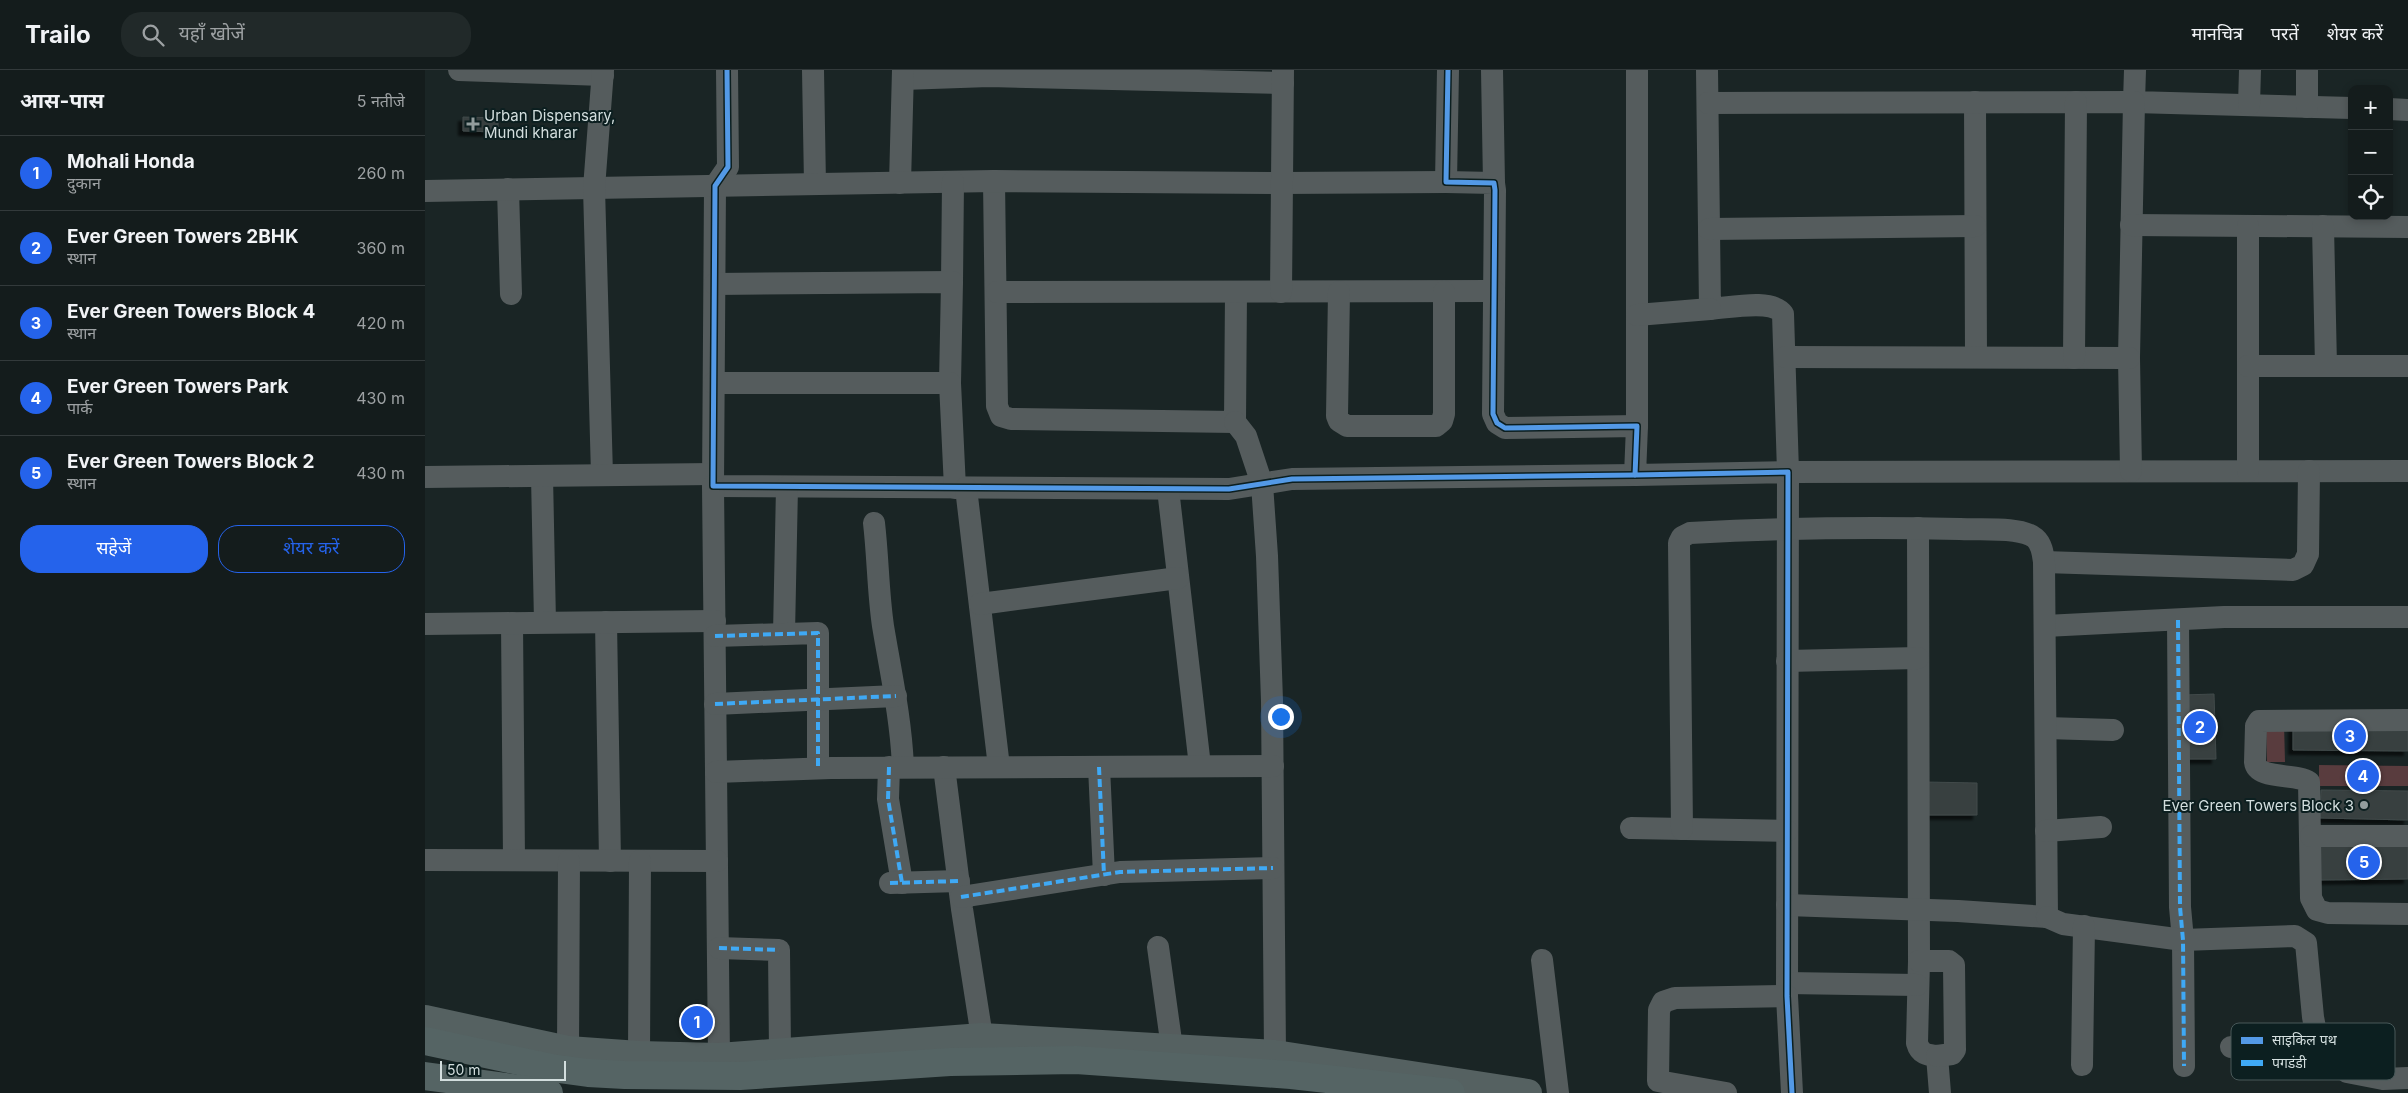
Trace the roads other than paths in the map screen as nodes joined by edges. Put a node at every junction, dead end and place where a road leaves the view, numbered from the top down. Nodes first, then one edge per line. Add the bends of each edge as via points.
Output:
1 (459, 70) edge
2 (727, 70) edge
3 (813, 70) edge
4 (1448, 70) edge
5 (1492, 70) edge
6 (1637, 70) edge
7 (1707, 70) edge
8 (2135, 70) edge
9 (2250, 70) edge
10 (2307, 70) edge
11 (603, 72) edge
12 (903, 74) edge
13 (1077, 75) edge
14 (1283, 77) edge
15 (1975, 102) junction
16 (2076, 102) junction
17 (2134, 102) junction
18 (1708, 103) junction
19 (2249, 105) junction
20 (2307, 107) junction
21 (2348, 108) edge
22 (2393, 109) edge
23 (2408, 110) edge
24 (994, 181) junction
25 (953, 182) junction
26 (1447, 182) junction
27 (900, 183) junction
28 (1494, 183) junction
29 (815, 184) junction
30 (1282, 184) junction
31 (715, 186) junction
32 (594, 188) junction
33 (508, 189) junction
34 (425, 190) edge
35 (2131, 224) junction
36 (1975, 226) junction
37 (2248, 226) junction
38 (2323, 226) junction
39 (2408, 227) edge
40 (1709, 229) junction
41 (951, 282) junction
42 (715, 284) junction
43 (1494, 291) junction
44 (997, 292) junction
45 (1236, 292) junction
46 (1281, 292) junction
47 (1339, 292) junction
48 (1443, 292) junction
49 (511, 294) dead end
50 (1710, 309) junction
51 (1637, 316) junction
52 (1785, 357) junction
53 (1976, 357) junction
54 (2074, 358) junction
55 (2129, 358) junction
56 (2248, 366) junction
57 (2326, 366) junction
58 (2408, 366) edge
59 (950, 382) junction
60 (714, 383) junction
61 (1235, 422) junction
62 (1637, 426) junction
63 (2131, 471) junction
64 (2248, 471) junction
65 (2309, 471) junction
66 (2408, 471) edge
67 (1788, 472) junction
68 (602, 475) junction
69 (1635, 475) junction
70 (542, 476) junction
71 (425, 477) edge
72 (713, 480) junction
73 (1262, 484) junction
74 (787, 487) junction
75 (960, 488) junction
76 (1168, 489) junction
77 (874, 523) dead end
78 (1788, 528) junction
79 (1918, 528) junction
80 (2044, 562) junction
81 (1178, 578) junction
82 (980, 604) junction
83 (2408, 617) edge
84 (2178, 620) junction
85 (545, 622) junction
86 (606, 622) junction
87 (513, 623) junction
88 (425, 624) edge
89 (2045, 626) junction
90 (715, 628) junction
91 (784, 634) junction
92 (1918, 658) junction
93 (1787, 661) junction
94 (896, 696) junction
95 (818, 700) junction
96 (715, 704) junction
97 (2408, 720) edge
98 (2046, 728) junction
99 (2113, 730) dead end
100 (1200, 766) junction
101 (1273, 766) junction
102 (896, 767) junction
103 (944, 767) junction
104 (999, 767) junction
105 (1099, 767) junction
106 (818, 768) junction
107 (715, 772) junction
108 (2101, 827) dead end
109 (1631, 828) dead end
110 (1682, 829) junction
111 (1787, 831) junction
112 (2047, 831) junction
113 (2311, 836) junction
114 (2408, 836) edge
115 (425, 860) edge
116 (514, 860) junction
117 (569, 861) junction
118 (610, 861) junction
119 (640, 861) junction
120 (717, 861) junction
121 (1273, 868) junction
122 (1104, 875) junction
123 (960, 889) junction
124 (1787, 905) junction
125 (1917, 909) junction
126 (2408, 914) edge
127 (2047, 916) junction
128 (2085, 926) junction
129 (2183, 940) junction
130 (1159, 947) dead end
131 (719, 948) junction
132 (1542, 960) dead end
133 (1919, 961) junction
134 (1917, 985) junction
135 (1787, 989) junction
136 (425, 1019) edge
137 (2314, 1023) edge
138 (982, 1036) junction
139 (425, 1041) edge
140 (1172, 1048) junction
141 (568, 1050) junction
142 (780, 1052) junction
143 (1275, 1054) junction
144 (639, 1055) junction
145 (719, 1056) junction
146 (1937, 1056) junction
147 (2082, 1065) dead end
148 (2184, 1066) dead end
149 (425, 1076) edge
150 (2408, 1078) edge
151 (2395, 1079) edge
152 (549, 1093) edge
153 (1451, 1093) edge
154 (1527, 1093) edge
155 (1558, 1093) edge
156 (1726, 1093) edge
157 (1792, 1093) edge
158 (1941, 1093) edge

1 - 11 street
2 - 31 street via 728,167
3 - 29 street
4 - 26 street
5 - 28 street
6 - 51 street
7 - 18 street
8 - 17 street
9 - 19 street
10 - 20 street
11 - 32 street
12 - 13 street
12 - 27 street
13 - 14 street
14 - 30 street
15 - 16 street
15 - 18 street
15 - 36 street
16 - 17 street
16 - 54 street
17 - 19 street
17 - 35 street
18 - 40 street
19 - 20 street
20 - 21 street
22 - 23 street
24 - 25 street
24 - 30 street
24 - 44 street
25 - 27 street
25 - 41 street
26 - 28 street
26 - 30 street
27 - 29 street
28 - 43 street
29 - 31 street
30 - 46 street
31 - 32 street
31 - 42 street
32 - 33 street
32 - 68 street
33 - 34 street
33 - 49 street
35 - 37 street
35 - 55 street
36 - 40 street
36 - 53 street
37 - 38 street
37 - 56 street
38 - 39 street
38 - 57 street
40 - 50 street
41 - 42 street
41 - 59 street
42 - 60 street
43 - 48 street
43 - 62 street via 1493,414 1497,423 1505,428
44 - 45 street
44 - 61 street via 997,406 1001,416 1011,419
45 - 46 street
45 - 61 street
46 - 47 street
47 - 48 street
47 - 48 street via 1337,416 1347,426 1436,426 1442,421 1445,414
50 - 51 street
50 - 52 street via 1769,304 1780,309
51 - 62 street
52 - 53 street
52 - 67 street
53 - 54 street
54 - 55 street
55 - 63 street
56 - 57 street
56 - 64 street
57 - 58 street
59 - 60 street
59 - 75 street
60 - 72 street
61 - 73 street via 1246,436
62 - 69 street
63 - 64 street
63 - 67 street
64 - 65 street
65 - 66 street
65 - 80 street via 2308,554 2303,564 2293,570
67 - 69 street
67 - 78 street
68 - 70 street
68 - 72 street
69 - 73 street via 1292,478
70 - 71 street
70 - 85 street
72 - 74 street
72 - 90 street
73 - 76 street via 1229,489
73 - 101 street
74 - 75 street
74 - 91 street
75 - 76 street
75 - 82 street
76 - 81 street
77 - 94 street via 879,593
78 - 79 street
78 - 93 street
78 - 110 street via 1690,532 1679,543
79 - 80 street via 2018,531 2035,538 2042,548
79 - 92 street
80 - 89 street
81 - 82 street
81 - 100 street
82 - 104 street
83 - 84 street
84 - 89 street
84 - 129 street
85 - 86 street
85 - 87 street
86 - 90 street
86 - 118 street
87 - 88 street
87 - 116 street
89 - 98 street
90 - 91 street
90 - 96 street
91 - 95 street via 818,633
92 - 93 street
92 - 125 street
93 - 111 street
94 - 95 street
94 - 102 street via 902,732
95 - 96 street
95 - 106 street
96 - 107 street
97 - 113 street via 2259,721 2256,726 2255,766 2262,772 2301,777 2309,782
98 - 99 street
98 - 112 street
100 - 101 street
100 - 105 street
101 - 121 street
102 - 103 street
102 - 106 street
102 - 123 street via 888,798 896,883
103 - 104 street
103 - 123 street
104 - 105 street
105 - 122 street
106 - 107 street
107 - 120 street
108 - 112 street
109 - 110 street
110 - 111 street
111 - 124 street
112 - 127 street
113 - 114 street
113 - 126 street via 2311,898 2317,910 2328,913
115 - 116 street
116 - 117 street
117 - 118 street
117 - 141 street
118 - 119 street
119 - 120 street
119 - 144 street
120 - 131 street
121 - 122 street
121 - 143 street
122 - 123 street
123 - 138 street
124 - 125 street
124 - 135 street
125 - 127 street
125 - 133 street
127 - 128 street via 2063,924
128 - 129 street
128 - 147 street
129 - 137 street via 2301,938 2306,943
129 - 148 street
130 - 140 street
131 - 142 street via 779,950
131 - 145 street
132 - 155 street
133 - 134 street
133 - 146 street via 1954,965 1955,1050 1952,1054
134 - 135 street
134 - 146 street via 1917,1043 1925,1054
135 - 156 street via 1675,998 1663,1002 1659,1010 1658,1081
135 - 157 street
136 - 141 main road
138 - 140 main road
138 - 142 main road
139 - 153 highway via 551,1068 625,1075 740,1076 950,1062 1076,1060 1291,1075
140 - 143 main road
141 - 144 main road
142 - 145 main road
143 - 154 main road
144 - 145 main road
146 - 158 street
149 - 152 highway
150 - 151 street

